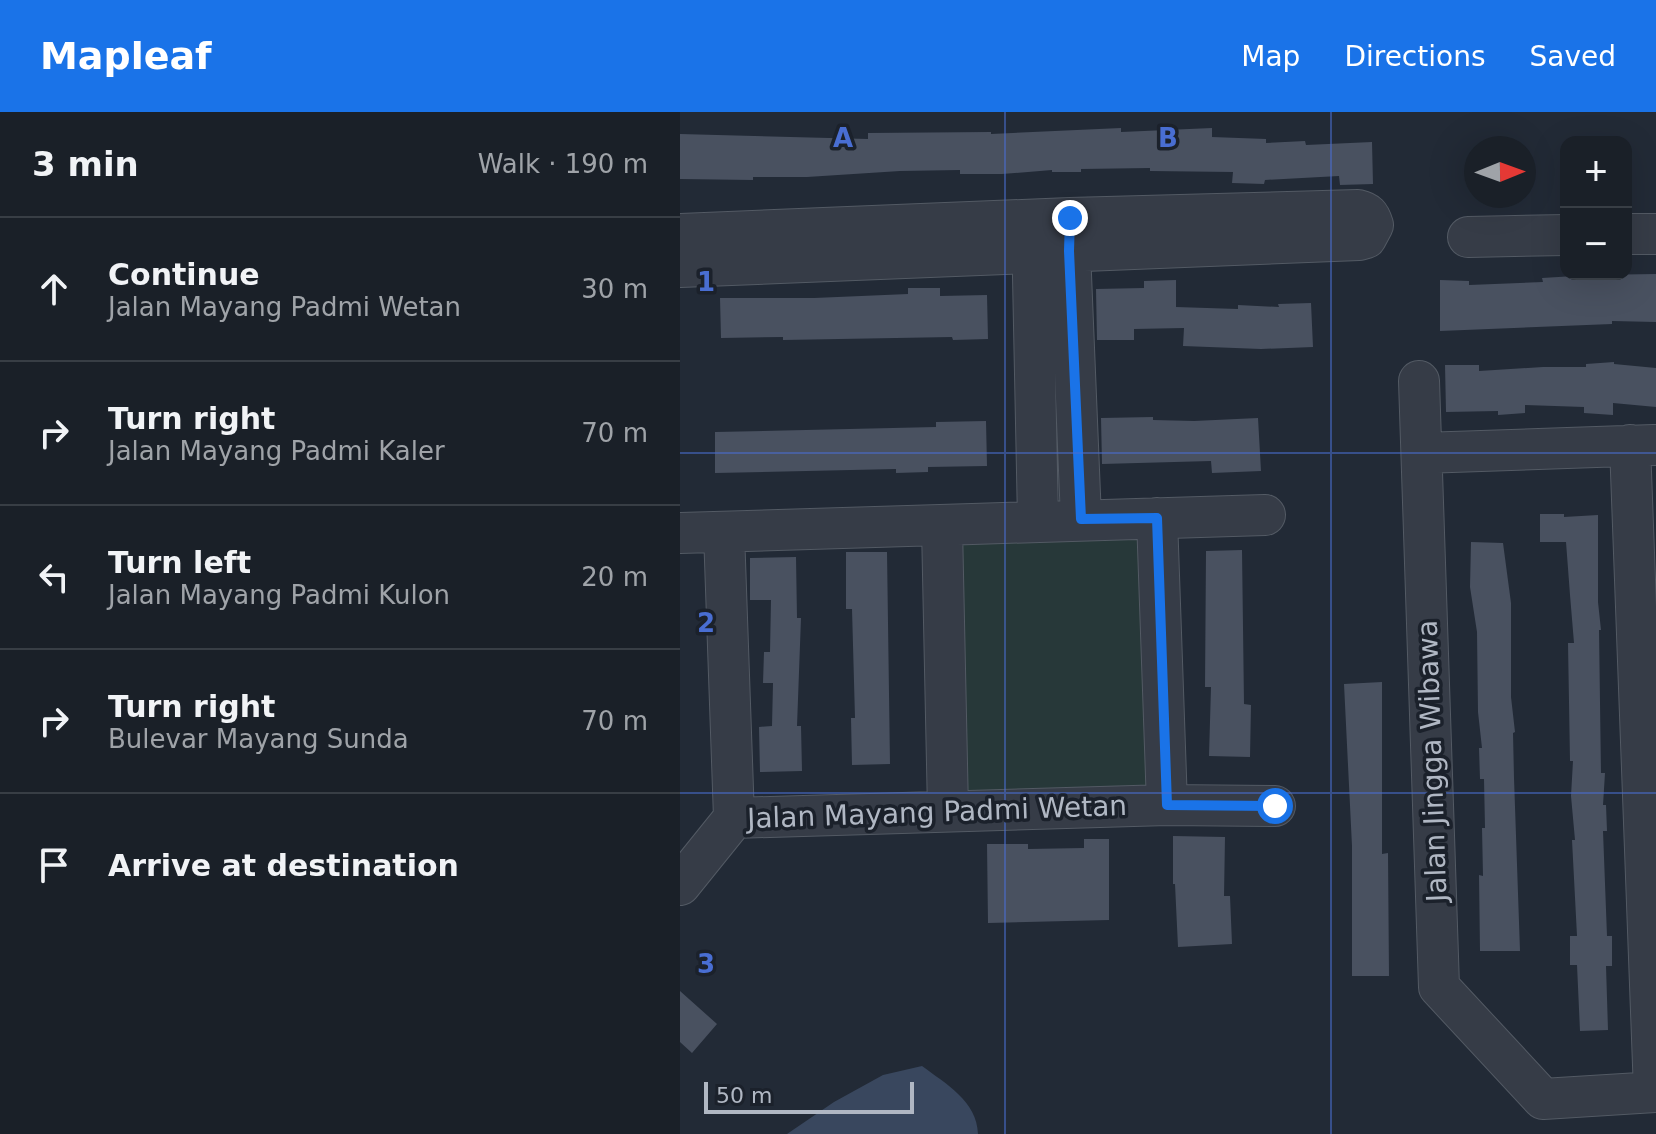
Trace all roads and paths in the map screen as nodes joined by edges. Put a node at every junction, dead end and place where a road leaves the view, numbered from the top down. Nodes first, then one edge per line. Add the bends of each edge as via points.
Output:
1 (680, 234) edge
2 (1632, 234) edge
3 (1656, 234) edge
4 (1051, 235) junction
5 (1560, 235) edge
6 (1468, 237) dead end
7 (680, 267) edge
8 (1419, 381) dead end
9 (1643, 445) edge
10 (1422, 453) junction
11 (1265, 515) dead end
12 (1157, 518) junction
13 (1081, 519) junction
14 (1038, 520) junction
15 (942, 527) junction
16 (724, 532) junction
17 (680, 533) edge
18 (1167, 805) junction
19 (1275, 806) dead end
20 (948, 811) junction
21 (734, 818) junction
22 (680, 885) edge
23 (1655, 1092) edge

1 - 4 street
2 - 3 street
4 - 4 street via 1358,210 1371,217 1373,225 1359,240
4 - 7 street
4 - 13 street
4 - 14 street
5 - 6 street
8 - 10 street, Jalan Jingga Wibawa
9 - 10 street
9 - 23 street
10 - 23 street, Jalan Jingga Wibawa via 1439,987 1543,1099
11 - 12 street
12 - 13 street
12 - 18 street
13 - 14 street
14 - 15 street
15 - 16 street
15 - 20 street
16 - 17 street
16 - 21 street
18 - 19 street, Jalan Mayang Padmi Wetan
18 - 20 street, Jalan Mayang Padmi Wetan
20 - 21 street, Jalan Mayang Padmi Wetan
21 - 22 street, Jalan Mayang Padmi Wetan

